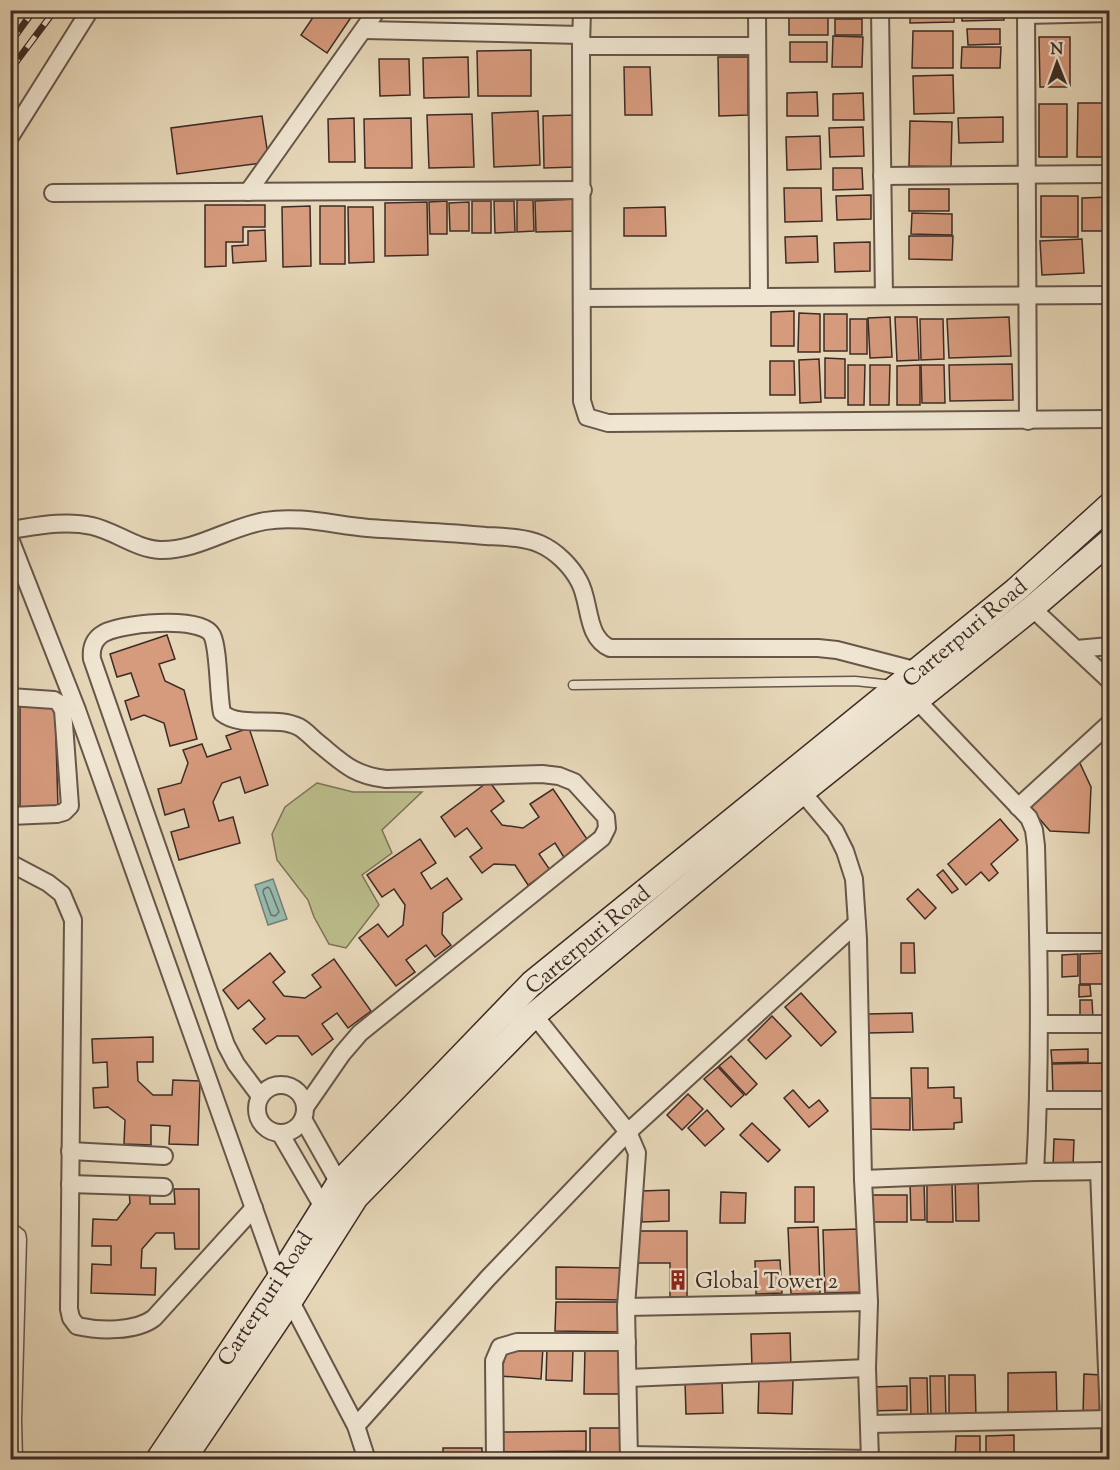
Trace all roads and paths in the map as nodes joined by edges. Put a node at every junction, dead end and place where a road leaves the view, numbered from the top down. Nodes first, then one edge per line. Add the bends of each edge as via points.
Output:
1 (90, 10) edge
2 (377, 10) edge
3 (582, 10) edge
4 (757, 10) edge
5 (880, 10) edge
6 (1026, 13) edge
7 (1110, 13) edge
8 (365, 30) junction
9 (581, 41) junction
10 (757, 46) junction
11 (10, 137) edge
12 (1110, 174) edge
13 (1027, 175) junction
14 (882, 176) junction
15 (583, 190) junction
16 (248, 192) junction
17 (53, 193) dead end
18 (1028, 295) junction
19 (1110, 295) edge
20 (884, 296) junction
21 (759, 297) junction
22 (582, 298) junction
23 (1110, 419) edge
24 (1028, 421) junction
25 (1110, 505) edge
26 (10, 530) edge
27 (10, 539) edge
28 (1110, 542) edge
29 (1032, 608) junction
30 (1110, 646) edge
31 (1076, 649) junction
32 (1110, 681) edge
33 (911, 685) junction
34 (573, 686) dead end
35 (10, 697) edge
36 (1110, 723) edge
37 (802, 792) junction
38 (1018, 807) junction
39 (10, 816) edge
40 (10, 863) edge
41 (857, 923) junction
42 (1039, 942) junction
43 (1110, 942) edge
44 (534, 1015) junction
45 (1040, 1024) junction
46 (1110, 1024) edge
47 (260, 1096) junction
48 (1039, 1100) junction
49 (1110, 1100) edge
50 (304, 1113) junction
51 (628, 1132) junction
52 (280, 1133) junction
53 (70, 1150) junction
54 (164, 1156) dead end
55 (1104, 1171) edge
56 (1035, 1172) junction
57 (863, 1179) junction
58 (70, 1184) junction
59 (165, 1186) dead end
60 (348, 1190) junction
61 (254, 1208) junction
62 (332, 1212) junction
63 (10, 1231) edge
64 (1106, 1252) edge
65 (279, 1279) junction
66 (290, 1301) junction
67 (869, 1302) junction
68 (627, 1307) junction
69 (1107, 1330) edge
70 (627, 1342) junction
71 (867, 1368) junction
72 (628, 1378) junction
73 (1109, 1419) edge
74 (870, 1424) junction
75 (356, 1426) junction
76 (629, 1457) edge
77 (18, 1460) edge
78 (158, 1460) edge
79 (183, 1460) edge
80 (367, 1460) edge
81 (495, 1460) edge

1 - 11 street
2 - 8 street
3 - 9 street
4 - 10 street
5 - 14 street
6 - 7 street
6 - 13 street
8 - 9 street
8 - 16 street
9 - 10 street
9 - 15 street
10 - 21 street
12 - 13 street
13 - 14 street
13 - 18 street
14 - 20 street
15 - 16 street
15 - 22 street
16 - 17 street
18 - 19 street
18 - 20 street
18 - 24 street
20 - 21 street
21 - 22 street
22 - 24 street via 582,401 587,417 608,423
23 - 24 street
25 - 33 main road, Carterpuri Road
26 - 33 street via 67,522 93,526 158,550 182,548 262,521 284,518 523,539 542,544 567,563 580,582 596,635 610,648 837,650
27 - 61 street via 77,710
28 - 29 main road, Carterpuri Road
29 - 31 street
29 - 33 main road, Carterpuri Road
30 - 31 street
31 - 32 street
33 - 34 lane via 855,681
33 - 37 main road, Carterpuri Road
33 - 38 street
33 - 60 main road, Carterpuri Road via 532,983
35 - 39 street via 54,700 63,710 70,806 57,814
36 - 38 street
37 - 41 street via 835,831 845,851 854,879
37 - 44 main road, Carterpuri Road
38 - 42 street via 1034,830
40 - 53 street via 62,894 73,920
41 - 51 street
41 - 57 street
42 - 43 street
42 - 45 street
44 - 51 street
44 - 60 main road, Carterpuri Road
45 - 46 street
45 - 48 street
47 - 50 street via 271,1086 286,1085 299,1093
47 - 50 street via 226,1045 92,659 91,649 100,636 111,630 176,621 199,625 211,633 215,645 222,713 230,720 284,722 300,728 352,771 386,779 559,776 574,782 606,817 607,828 602,838 360,1033
47 - 52 street via 258,1118 267,1128
48 - 49 street
48 - 56 street
50 - 52 street via 294,1130
50 - 60 street
51 - 68 street via 637,1153
51 - 75 street via 488,1278
52 - 62 street
53 - 54 street
53 - 58 street
55 - 56 street
55 - 64 street
56 - 57 street
57 - 67 street
58 - 59 street
58 - 61 street via 69,1309 77,1326 88,1328 133,1328 146,1324
60 - 62 main road, Carterpuri Road
61 - 65 street
62 - 65 main road, Carterpuri Road
62 - 66 main road, Carterpuri Road
63 - 77 lane via 16,1230 22,1239
64 - 69 street
65 - 66 street
65 - 78 main road, Carterpuri Road
66 - 75 street
66 - 79 main road, Carterpuri Road
67 - 68 street
67 - 71 street
68 - 70 street
69 - 73 street
70 - 72 street
70 - 81 street via 517,1342 500,1347 494,1361
71 - 72 street
71 - 74 street
72 - 76 street
73 - 74 street
74 - 76 street via 870,1460
75 - 80 street

